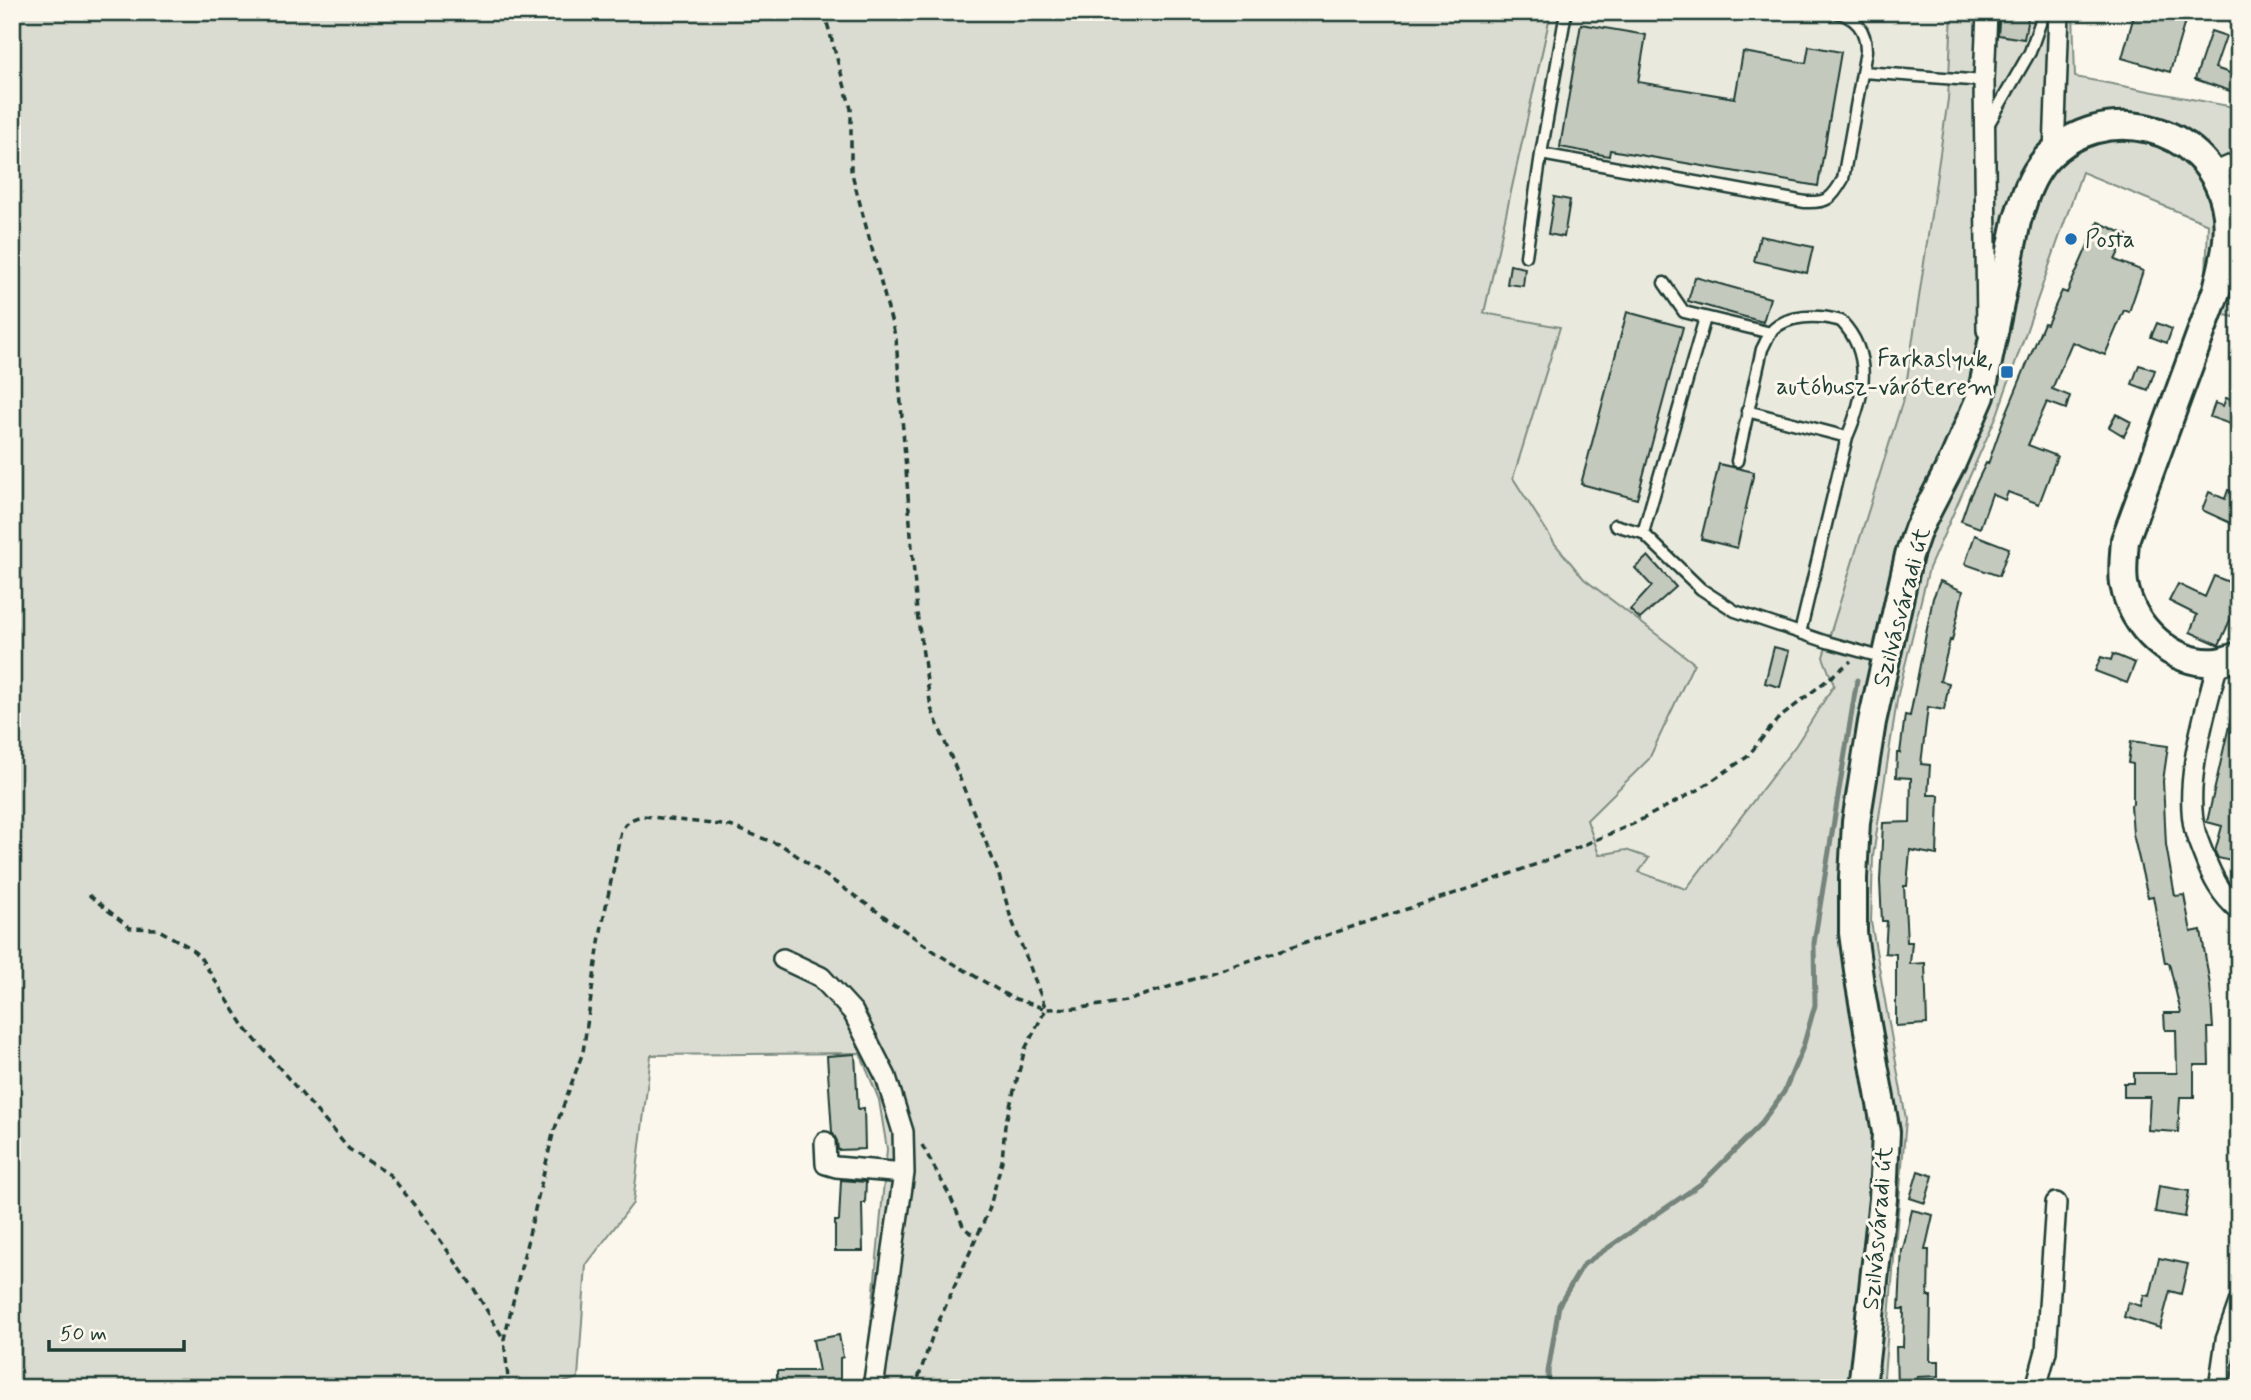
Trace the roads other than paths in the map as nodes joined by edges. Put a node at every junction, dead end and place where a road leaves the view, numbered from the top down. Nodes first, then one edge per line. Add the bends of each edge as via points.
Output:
1 (1566, 12) edge
2 (1835, 12) edge
3 (1987, 12) edge
4 (2044, 12) edge
5 (2059, 12) edge
6 (1863, 72) junction
7 (1984, 81) junction
8 (1984, 132) junction
9 (2054, 152) junction
10 (1541, 154) junction
11 (2239, 162) edge
12 (2211, 174) junction
13 (1526, 256) dead end
14 (1664, 283) dead end
15 (1705, 318) junction
16 (1771, 333) junction
17 (1988, 369) junction
18 (1747, 411) junction
19 (1847, 437) junction
20 (1737, 461) dead end
21 (1615, 525) dead end
22 (1643, 533) junction
23 (1800, 633) junction
24 (1874, 655) junction
25 (2228, 659) edge
26 (2239, 910) edge
27 (783, 959) dead end
28 (825, 1142) dead end
29 (904, 1173) junction
30 (2056, 1203) dead end
31 (2239, 1303) edge
32 (873, 1388) edge
33 (1862, 1388) edge
34 (2036, 1388) edge
35 (2219, 1388) edge

1 - 10 lane
2 - 6 lane via 1855,20 1866,36
3 - 7 street
4 - 8 lane via 2030,52
5 - 9 street
6 - 7 lane
6 - 10 lane via 1843,179 1835,194 1822,202
7 - 8 street
8 - 17 street
9 - 12 main road, Szilvásváradi út via 2097,130 2143,127 2188,146
9 - 17 main road, Szilvásváradi út via 2024,195
10 - 13 lane
11 - 12 street
12 - 25 main road, Szilvásváradi út via 2225,203 2225,255 2217,289 2125,541 2123,571 2129,602 2152,637 2193,660
14 - 15 lane via 1684,312
15 - 16 lane
15 - 22 lane
16 - 18 lane via 1762,349
16 - 19 lane via 1780,325 1815,316 1841,321 1850,331 1858,344 1864,374 1856,418
17 - 24 main road, Szilvásváradi út via 1970,426 1918,528
18 - 19 lane
18 - 20 lane
19 - 23 lane
21 - 22 lane
22 - 23 lane via 1718,602
23 - 24 lane
24 - 33 main road, Szilvásváradi út via 1853,878 1853,933 1886,1132
25 - 26 street via 2198,747 2192,801 2195,831 2209,870
27 - 29 street via 821,977 853,1012 886,1077 903,1132
28 - 29 street via 826,1164
29 - 32 street
30 - 34 street via 2046,1351
31 - 35 street via 2226,1340

